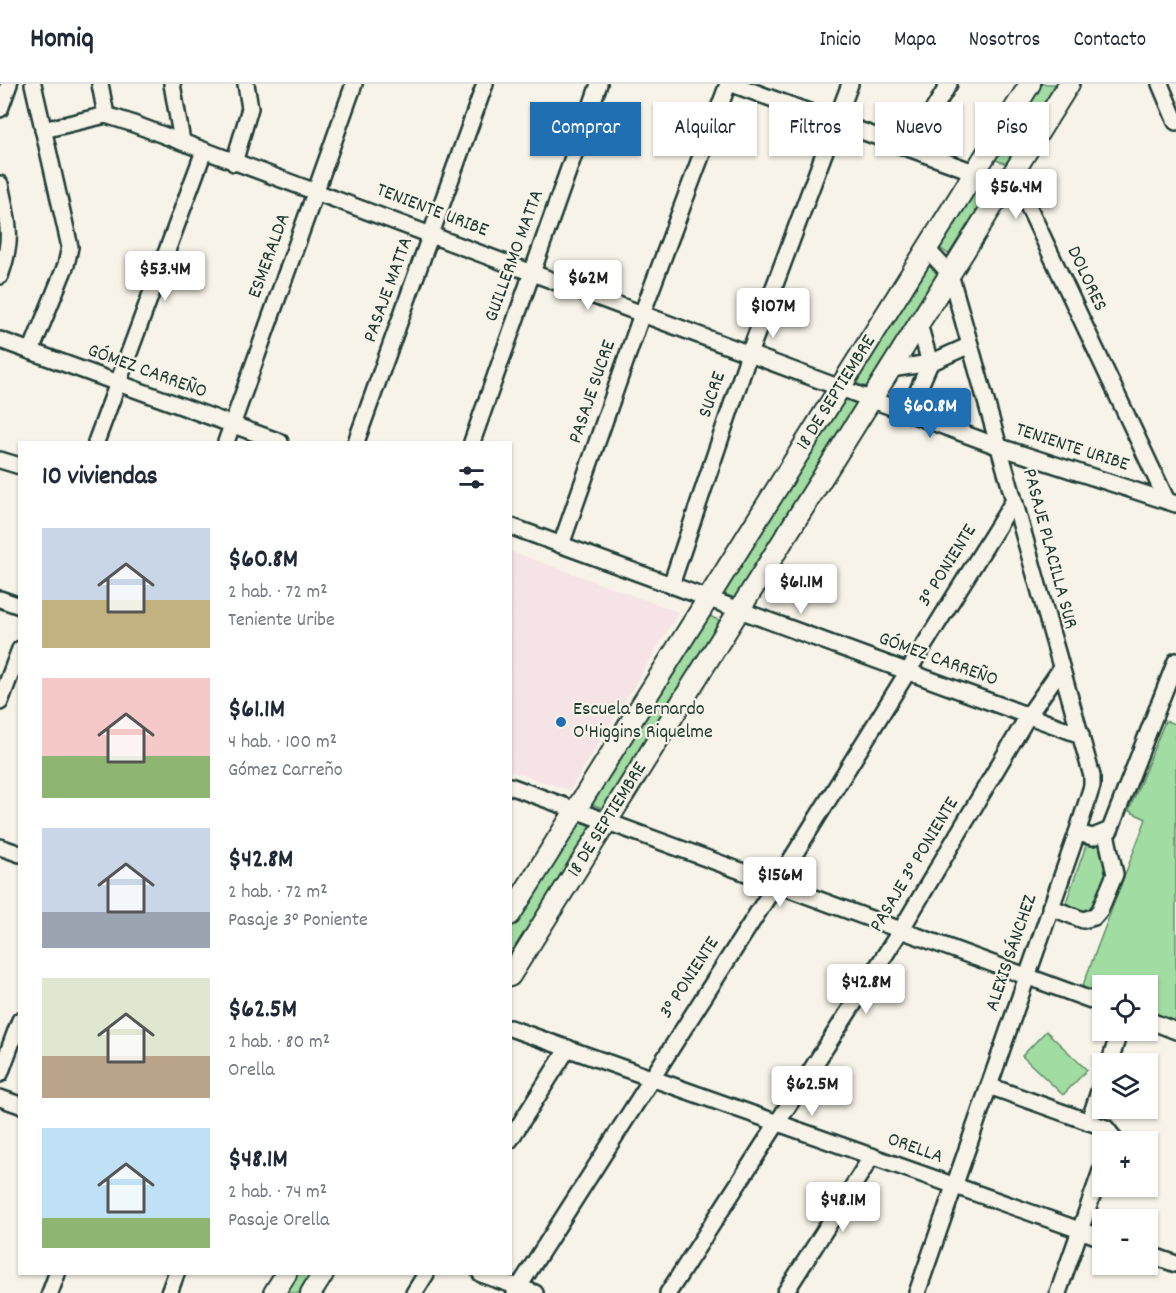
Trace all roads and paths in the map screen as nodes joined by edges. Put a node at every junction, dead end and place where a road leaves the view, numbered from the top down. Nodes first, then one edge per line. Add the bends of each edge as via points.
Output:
1 (9, 84) edge
2 (33, 84) edge
3 (100, 84) edge
4 (172, 84) edge
5 (246, 84) edge
6 (354, 84) edge
7 (485, 84) edge
8 (599, 84) edge
9 (730, 84) edge
10 (850, 84) edge
11 (950, 84) edge
12 (1030, 84) edge
13 (1069, 84) edge
14 (1160, 84) edge
15 (780, 102) edge
16 (843, 102) edge
17 (939, 102) edge
18 (0, 109) edge
19 (106, 115) junction
20 (1176, 122) edge
21 (43, 130) junction
22 (182, 141) junction
23 (204, 151) junction
24 (823, 156) edge
25 (932, 156) edge
26 (234, 163) junction
27 (975, 172) junction
28 (0, 184) edge
29 (1007, 184) junction
30 (316, 190) junction
31 (431, 234) junction
32 (927, 249) junction
33 (532, 272) junction
34 (950, 274) junction
35 (0, 276) edge
36 (642, 314) junction
37 (919, 324) junction
38 (0, 340) edge
39 (970, 345) junction
40 (31, 351) junction
41 (749, 354) junction
42 (930, 363) junction
43 (891, 369) junction
44 (118, 383) junction
45 (840, 388) junction
46 (871, 400) junction
47 (908, 413) junction
48 (232, 425) junction
49 (96, 441) edge
50 (226, 441) edge
51 (277, 441) edge
52 (356, 441) edge
53 (472, 441) edge
54 (1000, 447) junction
55 (0, 460) edge
56 (18, 465) edge
57 (1013, 502) junction
58 (1172, 503) edge
59 (512, 527) edge
60 (561, 545) junction
61 (670, 585) junction
62 (0, 599) edge
63 (708, 599) junction
64 (18, 605) edge
65 (739, 610) junction
66 (18, 654) edge
67 (1176, 661) edge
68 (1060, 670) junction
69 (907, 671) junction
70 (0, 702) edge
71 (1028, 716) junction
72 (1081, 735) junction
73 (512, 787) edge
74 (577, 810) junction
75 (608, 822) junction
76 (1077, 833) junction
77 (1106, 834) junction
78 (0, 847) edge
79 (18, 853) edge
80 (776, 884) junction
81 (1050, 907) junction
82 (512, 912) edge
83 (901, 930) junction
84 (512, 973) edge
85 (1026, 975) junction
86 (1092, 1000) edge
87 (1158, 1024) edge
88 (18, 1025) edge
89 (512, 1029) edge
90 (1176, 1031) edge
91 (568, 1048) junction
92 (0, 1074) edge
93 (652, 1076) junction
94 (989, 1086) junction
95 (0, 1098) edge
96 (18, 1104) edge
97 (1092, 1113) edge
98 (777, 1122) junction
99 (1089, 1122) junction
100 (1108, 1131) edge
101 (512, 1137) edge
102 (872, 1156) junction
103 (957, 1186) junction
104 (1092, 1197) edge
105 (1081, 1230) junction
106 (1092, 1234) edge
107 (1158, 1258) edge
108 (1176, 1264) edge
109 (57, 1275) edge
110 (176, 1275) edge
111 (285, 1275) edge
112 (322, 1275) edge
113 (425, 1275) edge
114 (483, 1275) edge
115 (517, 1290) edge
116 (50, 1293) edge
117 (169, 1293) edge
118 (274, 1293) edge
119 (311, 1293) edge
120 (414, 1293) edge
121 (535, 1293) edge
122 (668, 1293) edge
123 (785, 1293) edge
124 (917, 1293) edge
125 (1058, 1293) edge

1 - 18 street
2 - 21 street
3 - 19 street
4 - 22 street
5 - 26 street via 250,108
6 - 30 street, ESMERALDA
7 - 31 street, PASAJE MATTA
8 - 33 street, GUILLERMO MATTA
9 - 15 street, DOLORES
9 - 36 street, PASAJE SUCRE
10 - 16 street, SUCRE
11 - 17 street
12 - 27 main road, 18 DE SEPTIEMBRE
13 - 29 main road, 18 DE SEPTIEMBRE
14 - 20 street
19 - 21 street
19 - 22 street, TENIENTE URIBE
21 - 40 street via 70,247
22 - 23 street, TENIENTE URIBE
23 - 26 street, TENIENTE URIBE
23 - 44 street
24 - 41 street, SUCRE
25 - 27 street, DOLORES
26 - 30 street, TENIENTE URIBE
27 - 29 street, DOLORES
27 - 32 main road, 18 DE SEPTIEMBRE
28 - 35 street via 10,237
29 - 34 main road, 18 DE SEPTIEMBRE
29 - 58 street, DOLORES via 1022,193
30 - 31 street, TENIENTE URIBE
30 - 48 street, ESMERALDA
31 - 33 street, TENIENTE URIBE
31 - 52 street, PASAJE MATTA
32 - 34 street, PASAJE PLACILLA SUR
32 - 45 main road, 18 DE SEPTIEMBRE
33 - 36 street, TENIENTE URIBE
33 - 53 street, GUILLERMO MATTA
34 - 37 main road, 18 DE SEPTIEMBRE
34 - 39 street, PASAJE PLACILLA SUR
36 - 41 street, TENIENTE URIBE
36 - 60 street, PASAJE SUCRE
37 - 42 street
37 - 43 main road, 18 DE SEPTIEMBRE
38 - 40 street, GÓMEZ CARREÑO
39 - 42 street
39 - 54 street, PASAJE PLACILLA SUR
40 - 44 street, GÓMEZ CARREÑO
41 - 45 street, TENIENTE URIBE
41 - 61 street, SUCRE
42 - 43 street
42 - 47 street
43 - 46 main road, 18 DE SEPTIEMBRE
44 - 48 street, GÓMEZ CARREÑO
44 - 49 street
45 - 46 street, TENIENTE URIBE
45 - 63 main road, 18 DE SEPTIEMBRE
46 - 47 street, TENIENTE URIBE
46 - 65 main road, 18 DE SEPTIEMBRE
47 - 54 street, TENIENTE URIBE
48 - 50 street, ESMERALDA
48 - 51 street, GÓMEZ CARREÑO
54 - 57 street, PASAJE PLACILLA SUR
54 - 58 street, TENIENTE URIBE
55 - 56 street
57 - 68 street, PASAJE PLACILLA SUR
57 - 69 street, 3° PONIENTE
59 - 60 street, GÓMEZ CARREÑO
60 - 61 street, GÓMEZ CARREÑO
61 - 63 street, GÓMEZ CARREÑO
62 - 64 street
63 - 65 street, GÓMEZ CARREÑO
63 - 74 main road, 18 DE SEPTIEMBRE
65 - 69 street, GÓMEZ CARREÑO
65 - 75 main road, 18 DE SEPTIEMBRE
66 - 70 street
67 - 77 street via 1114,823
68 - 71 street, PASAJE 3° PONIENTE
68 - 72 street, PASAJE PLACILLA SUR
69 - 71 street, GÓMEZ CARREÑO
69 - 80 street, 3° PONIENTE
71 - 72 street, GÓMEZ CARREÑO
71 - 83 street, PASAJE 3° PONIENTE
72 - 76 street, PASAJE PLACILLA SUR via 1092,786
73 - 74 street
74 - 75 street
74 - 82 main road, 18 DE SEPTIEMBRE
75 - 80 street
75 - 84 main road, 18 DE SEPTIEMBRE
76 - 77 street via 1093,837
76 - 81 street, ALEXIS SÁNCHEZ
77 - 81 street via 1115,874 1100,910 1083,920
78 - 79 street
80 - 83 street
80 - 93 street, 3° PONIENTE
81 - 85 street, ALEXIS SÁNCHEZ
83 - 85 street
83 - 98 street, PASAJE 3° PONIENTE
85 - 86 street
85 - 94 street, ALEXIS SÁNCHEZ
87 - 90 street
88 - 92 street
89 - 91 street, ORELLA
91 - 93 street, ORELLA
91 - 101 street
93 - 98 street, ORELLA
93 - 115 street, 3° PONIENTE
94 - 99 street
94 - 103 street, ALEXIS SÁNCHEZ
95 - 96 street
97 - 99 street
98 - 102 street, ORELLA
98 - 122 street, PASAJE 3° PONIENTE
99 - 100 street
102 - 103 street, ORELLA
102 - 123 street
103 - 105 street, ORELLA
103 - 124 street, ALEXIS SÁNCHEZ
104 - 105 street
105 - 106 street, ORELLA
105 - 125 street
107 - 108 street
109 - 116 street
110 - 117 street
111 - 118 main road
112 - 119 main road
113 - 120 street
114 - 115 street
115 - 121 street

